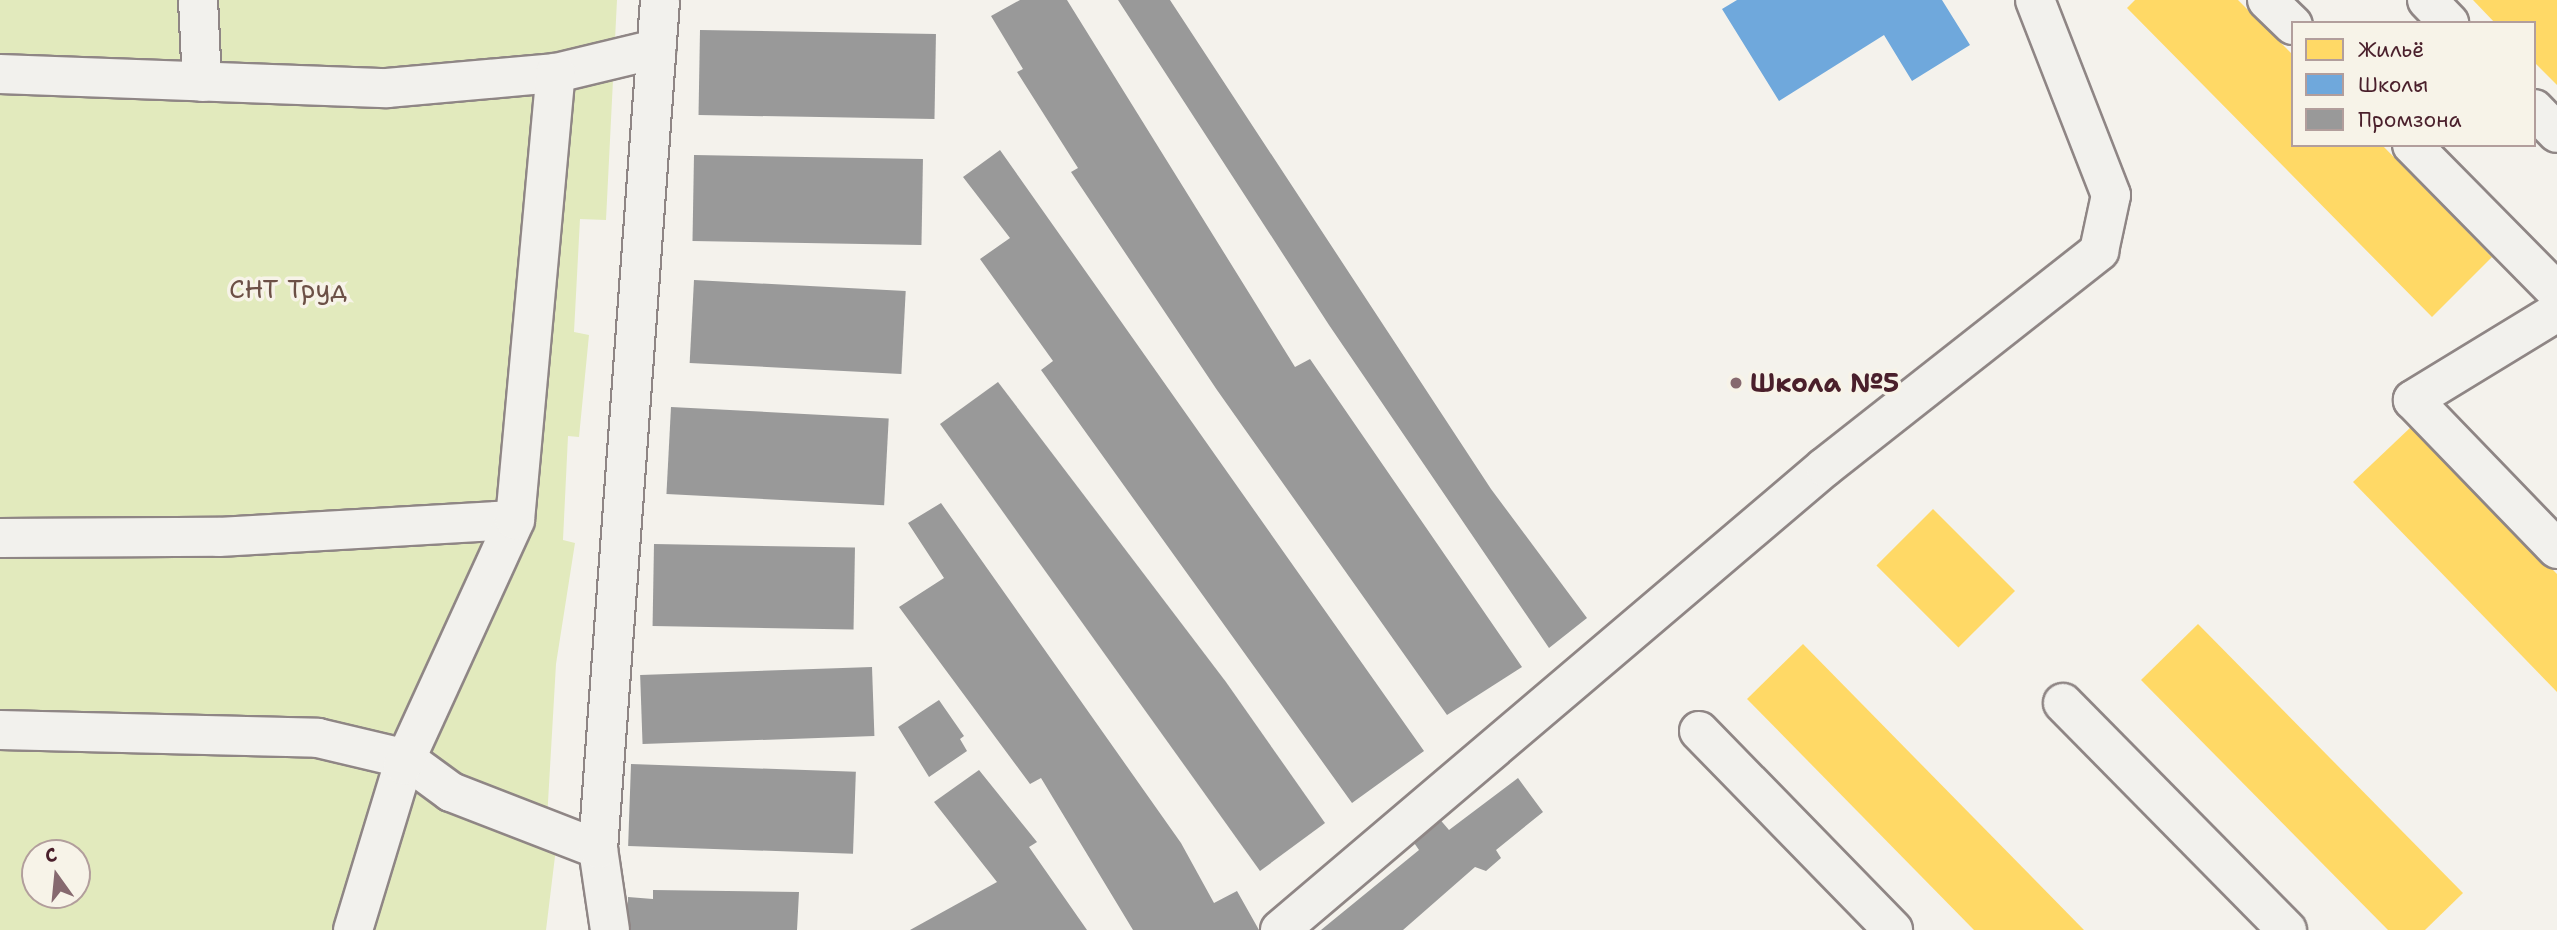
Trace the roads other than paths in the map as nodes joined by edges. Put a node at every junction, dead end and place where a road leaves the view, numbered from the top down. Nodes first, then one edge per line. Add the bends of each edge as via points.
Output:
1 (198, 0) edge
2 (660, 0) edge
3 (2035, 0) edge
4 (2267, 0) edge
5 (2427, 0) edge
6 (2447, 21) edge
7 (2291, 23) edge
8 (656, 49) junction
9 (556, 73) junction
10 (0, 74) edge
11 (202, 82) junction
12 (2536, 111) edge
13 (2557, 133) edge
14 (2414, 147) edge
15 (2553, 316) edge
16 (515, 520) junction
17 (0, 538) edge
18 (2557, 549) edge
19 (2063, 703) dead end
20 (0, 730) edge
21 (1699, 731) dead end
22 (406, 759) junction
23 (598, 849) junction
24 (353, 930) edge
25 (610, 930) edge
26 (1280, 930) edge
27 (1893, 930) edge
28 (2287, 930) edge

1 - 11 street
2 - 8 street
3 - 26 street via 2111,195 2099,251 1825,467
4 - 7 street
5 - 6 street
8 - 9 street
8 - 23 street
9 - 11 street via 387,88
9 - 16 street
10 - 11 street
12 - 13 street
14 - 15 street
15 - 18 street via 2413,400
16 - 17 street via 219,537
16 - 22 street
19 - 28 street
20 - 22 street via 318,738
21 - 27 street
22 - 23 street via 451,792
22 - 24 street
23 - 25 street

